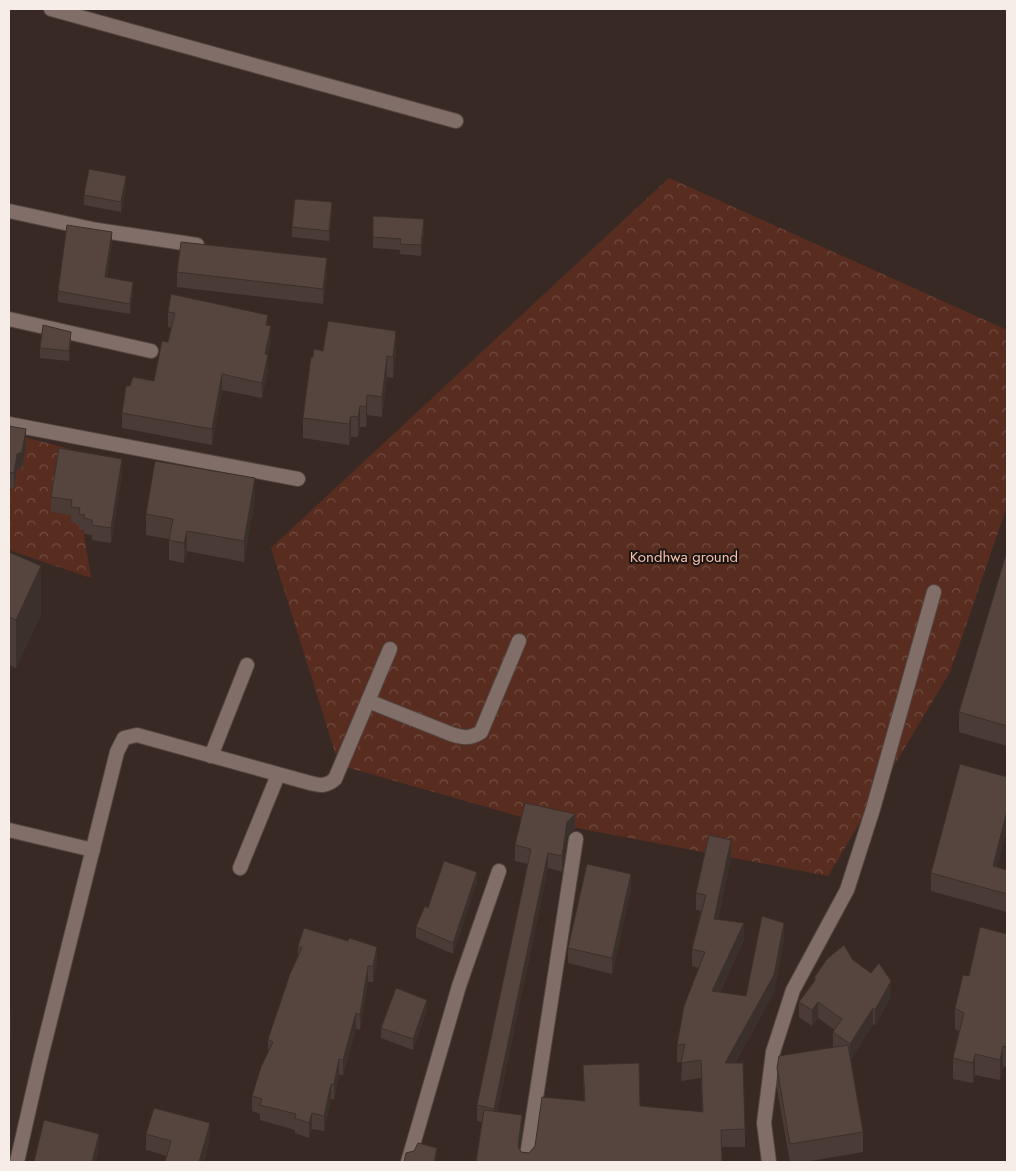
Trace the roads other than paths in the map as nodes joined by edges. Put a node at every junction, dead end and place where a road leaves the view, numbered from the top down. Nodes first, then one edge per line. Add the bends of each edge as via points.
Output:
1 (51, 9) edge
2 (456, 121) dead end
3 (9, 211) edge
4 (214, 247) edge
5 (9, 319) edge
6 (151, 351) dead end
7 (9, 424) edge
8 (298, 479) dead end
9 (934, 592) dead end
10 (518, 641) dead end
11 (390, 649) dead end
12 (248, 665) dead end
13 (368, 701) junction
14 (210, 756) junction
15 (278, 775) junction
16 (9, 830) edge
17 (576, 839) dead end
18 (92, 850) junction
19 (240, 868) dead end
20 (499, 871) dead end
21 (17, 1162) edge
22 (408, 1162) edge
23 (526, 1162) edge
24 (769, 1162) edge

1 - 2 street
3 - 4 street via 97,230
5 - 6 street
7 - 8 street
9 - 24 street via 847,890 793,990 773,1052 764,1123
10 - 13 street via 481,732 473,737 451,734
11 - 13 street
12 - 14 street
13 - 15 street via 336,778 330,784 322,786
14 - 15 street
14 - 18 street via 137,735 124,738 117,752
15 - 19 street
16 - 18 street
17 - 23 street
18 - 21 street
20 - 22 street via 460,986

